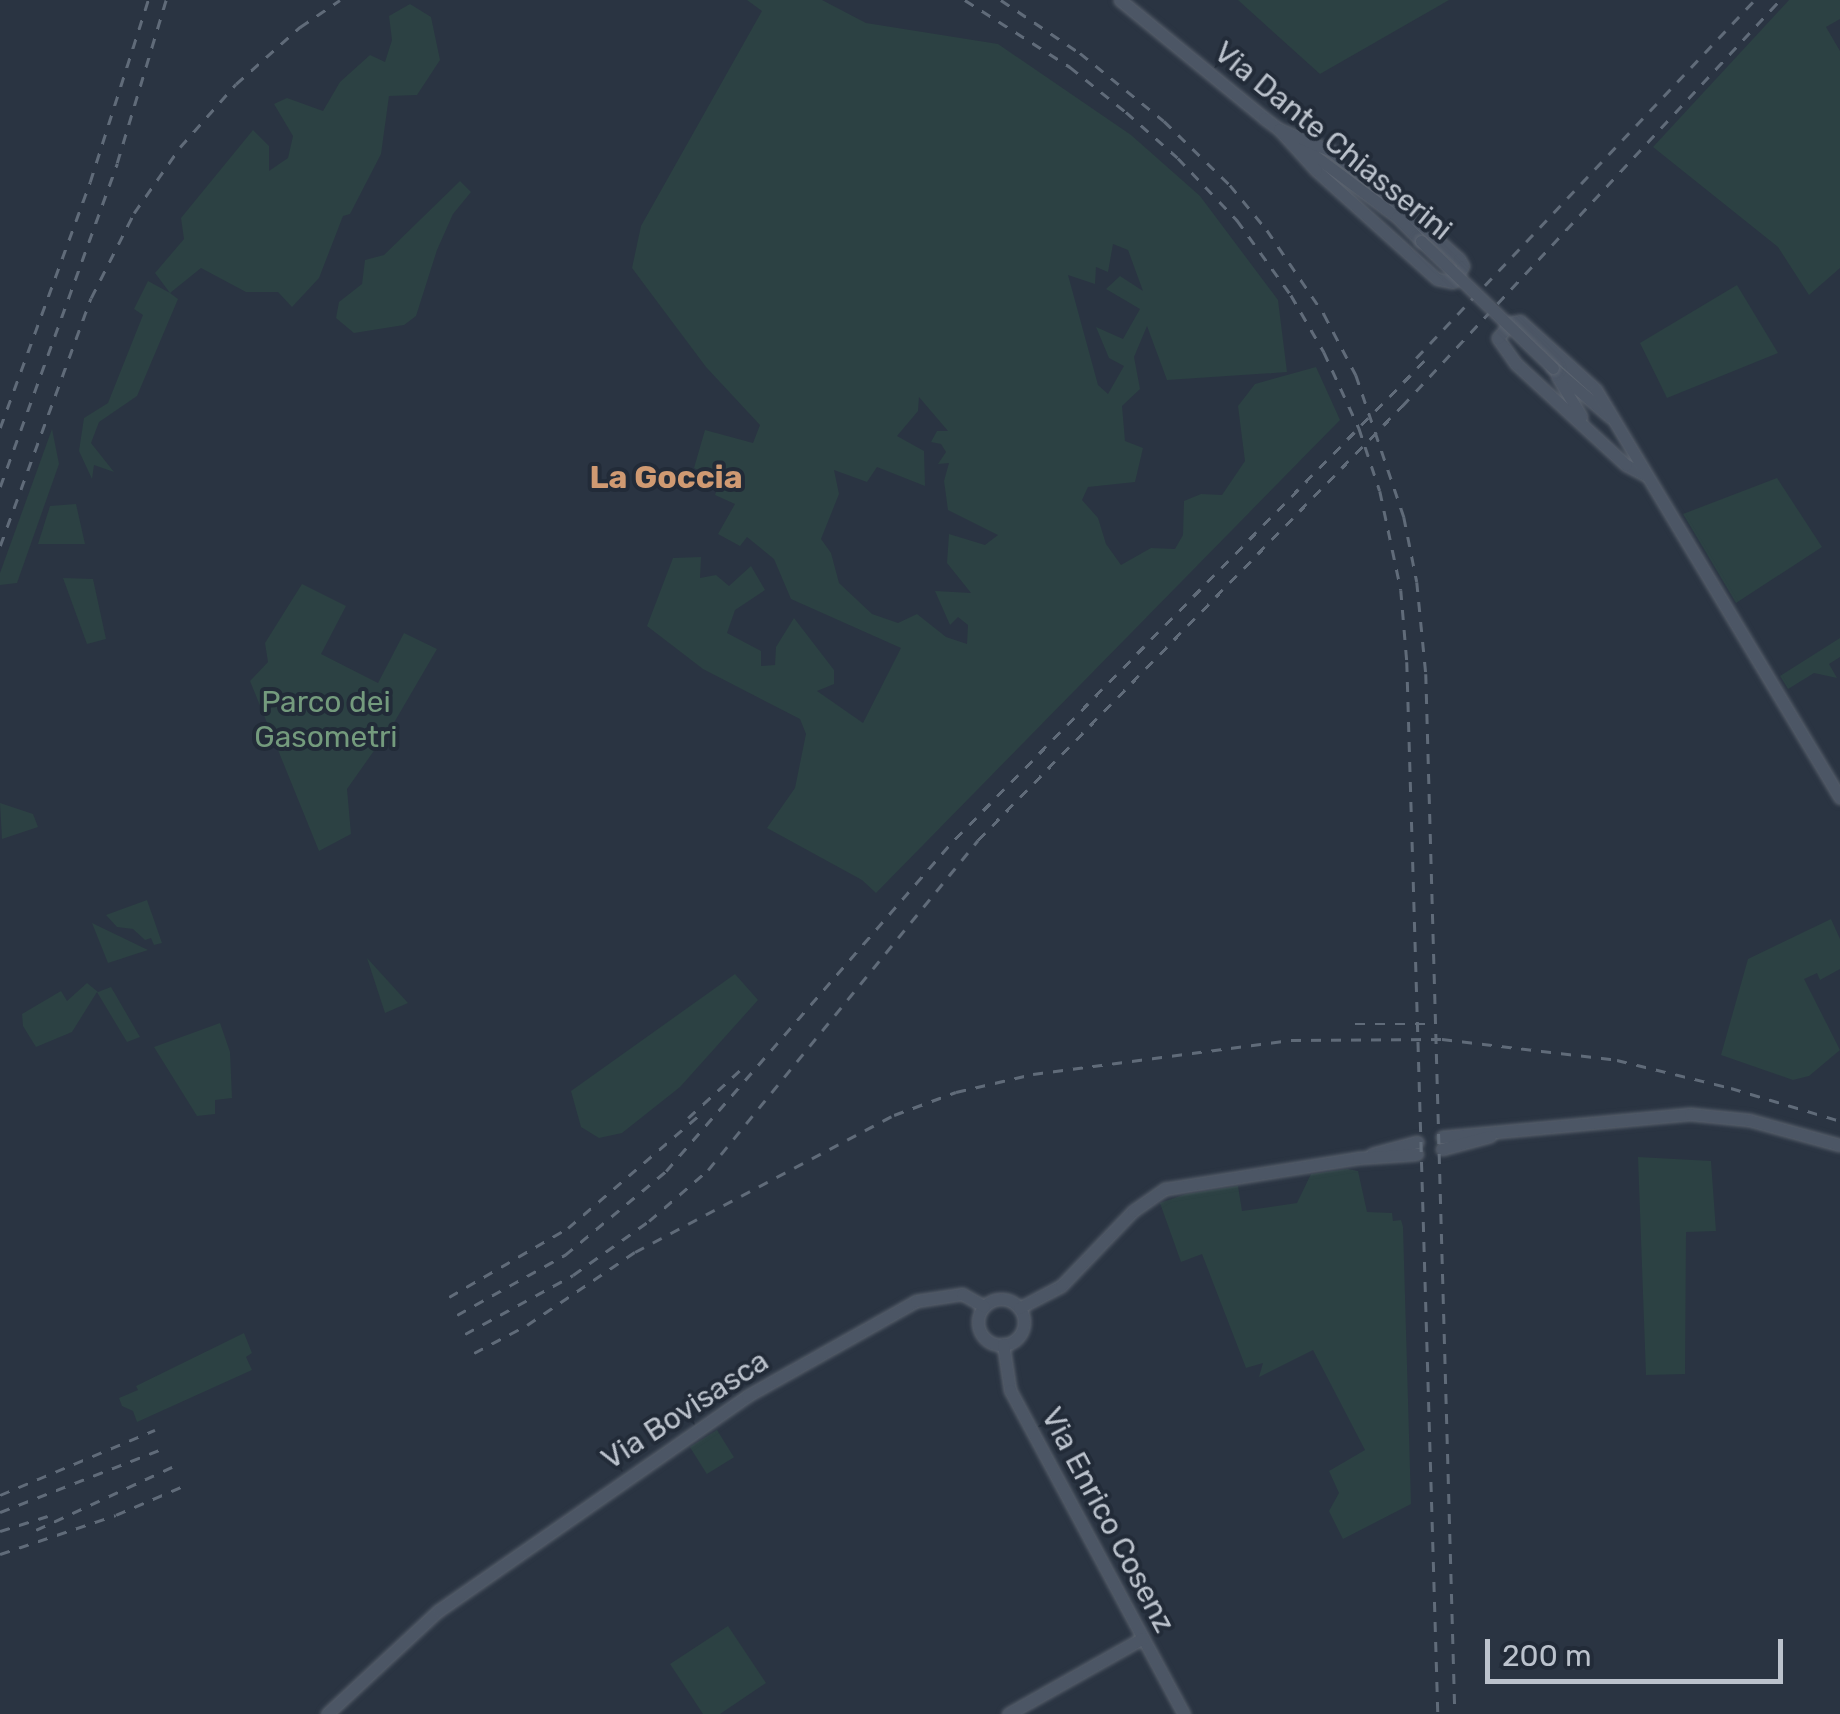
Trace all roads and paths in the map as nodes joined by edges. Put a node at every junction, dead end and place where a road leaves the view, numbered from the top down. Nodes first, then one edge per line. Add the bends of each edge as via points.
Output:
1 (1120, 0) edge
2 (1278, 129) junction
3 (1552, 368) junction
4 (1584, 422) junction
5 (1616, 422) junction
6 (1596, 434) junction
7 (1645, 475) junction
8 (1840, 798) edge
9 (1442, 1143) dead end
10 (1840, 1145) edge
11 (1417, 1148) dead end
12 (984, 1306) junction
13 (1019, 1308) junction
14 (1003, 1344) junction
15 (1143, 1638) junction
16 (335, 1711) edge
17 (1008, 1714) edge
18 (1184, 1714) edge

1 - 2 street, Via Dante Chiasserini
2 - 2 street via 1437,279 1453,282 1463,266 1459,259 1388,195 1331,151
2 - 3 street, Via Dante Chiasserini, bridge via 1371,196
3 - 4 street, Via Dante Chiasserini
3 - 5 street, Via Dante Chiasserini
4 - 5 street via 1506,351 1498,338 1510,323 1520,321 1596,390
4 - 6 street, Via Dante Chiasserini
5 - 6 street via 1611,434
5 - 7 street, Via Dante Chiasserini
6 - 7 street, Via Dante Chiasserini
7 - 8 street, Via Dante Chiasserini
9 - 10 street via 1703,1114
11 - 13 street via 1160,1190 1061,1286
12 - 13 street via 1005,1298
12 - 14 street via 981,1333
12 - 16 street, Via Bovisasca via 962,1294 935,1295 858,1331 706,1422 432,1617
13 - 14 street via 1021,1332
14 - 15 street, Via Enrico Cosenz via 1010,1390
15 - 17 street
15 - 18 street, Via Enrico Cosenz

